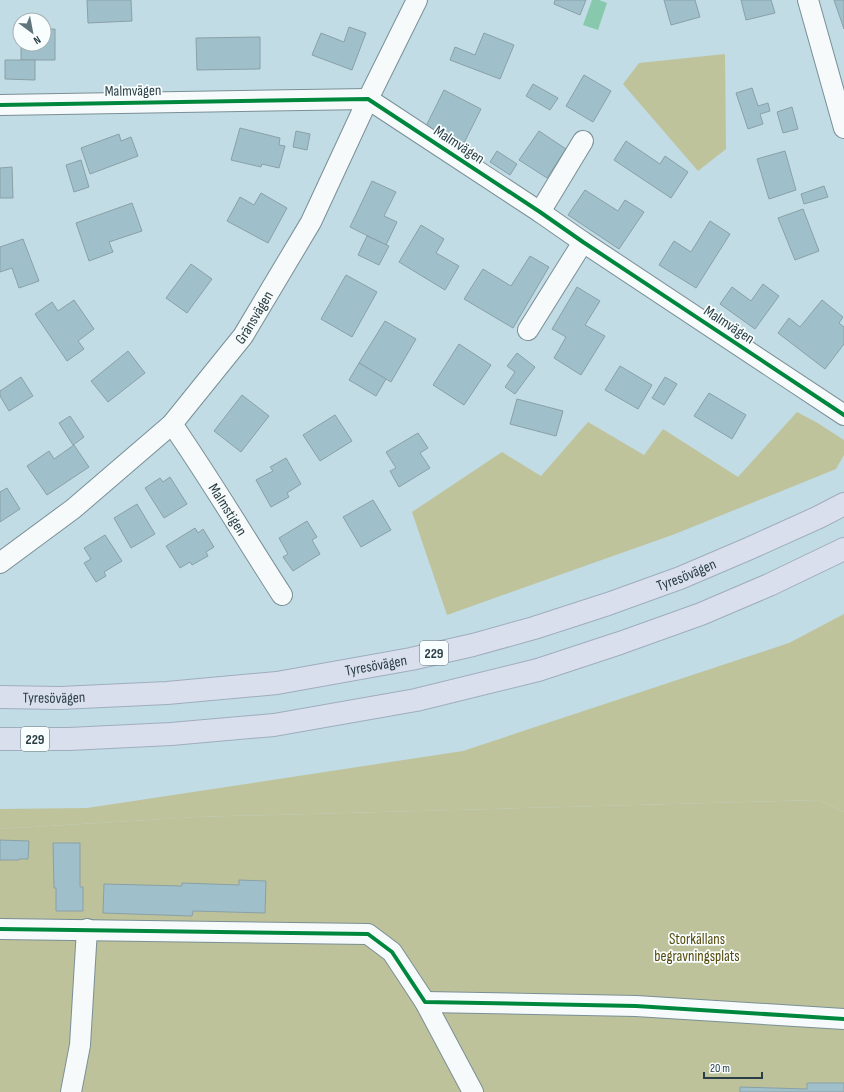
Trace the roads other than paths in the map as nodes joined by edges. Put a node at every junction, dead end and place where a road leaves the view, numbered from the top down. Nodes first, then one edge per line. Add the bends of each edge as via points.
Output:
1 (417, 0) edge
2 (808, 0) edge
3 (368, 99) junction
4 (0, 106) edge
5 (844, 128) edge
6 (583, 141) dead end
7 (540, 212) junction
8 (583, 242) junction
9 (528, 330) dead end
10 (844, 415) edge
11 (172, 424) junction
12 (844, 504) edge
13 (844, 549) edge
14 (0, 563) edge
15 (282, 595) dead end
16 (0, 697) edge
17 (0, 739) edge
18 (0, 929) edge
19 (88, 929) junction
20 (425, 1002) junction
21 (844, 1019) edge
22 (71, 1092) edge
23 (473, 1092) edge

1 - 3 street, Gränsvägen
2 - 5 street
3 - 4 street, Malmvägen
3 - 7 street, Malmvägen
3 - 11 street, Gränsvägen via 311,222 247,330
6 - 7 street
7 - 8 street, Malmvägen
8 - 9 street
8 - 10 street, Malmvägen
11 - 14 street, Gränsvägen via 73,509
11 - 15 street, Malmstigen
12 - 16 highway, Tyresövägen / 229 via 680,578 534,628 473,645 277,683 175,693 60,698
13 - 17 highway, 229 via 708,611 620,644 538,670 416,700 274,725 171,734 69,739
18 - 19 street
19 - 20 street via 368,934 392,952
19 - 22 street via 80,1045
20 - 21 street via 636,1006
20 - 23 street

